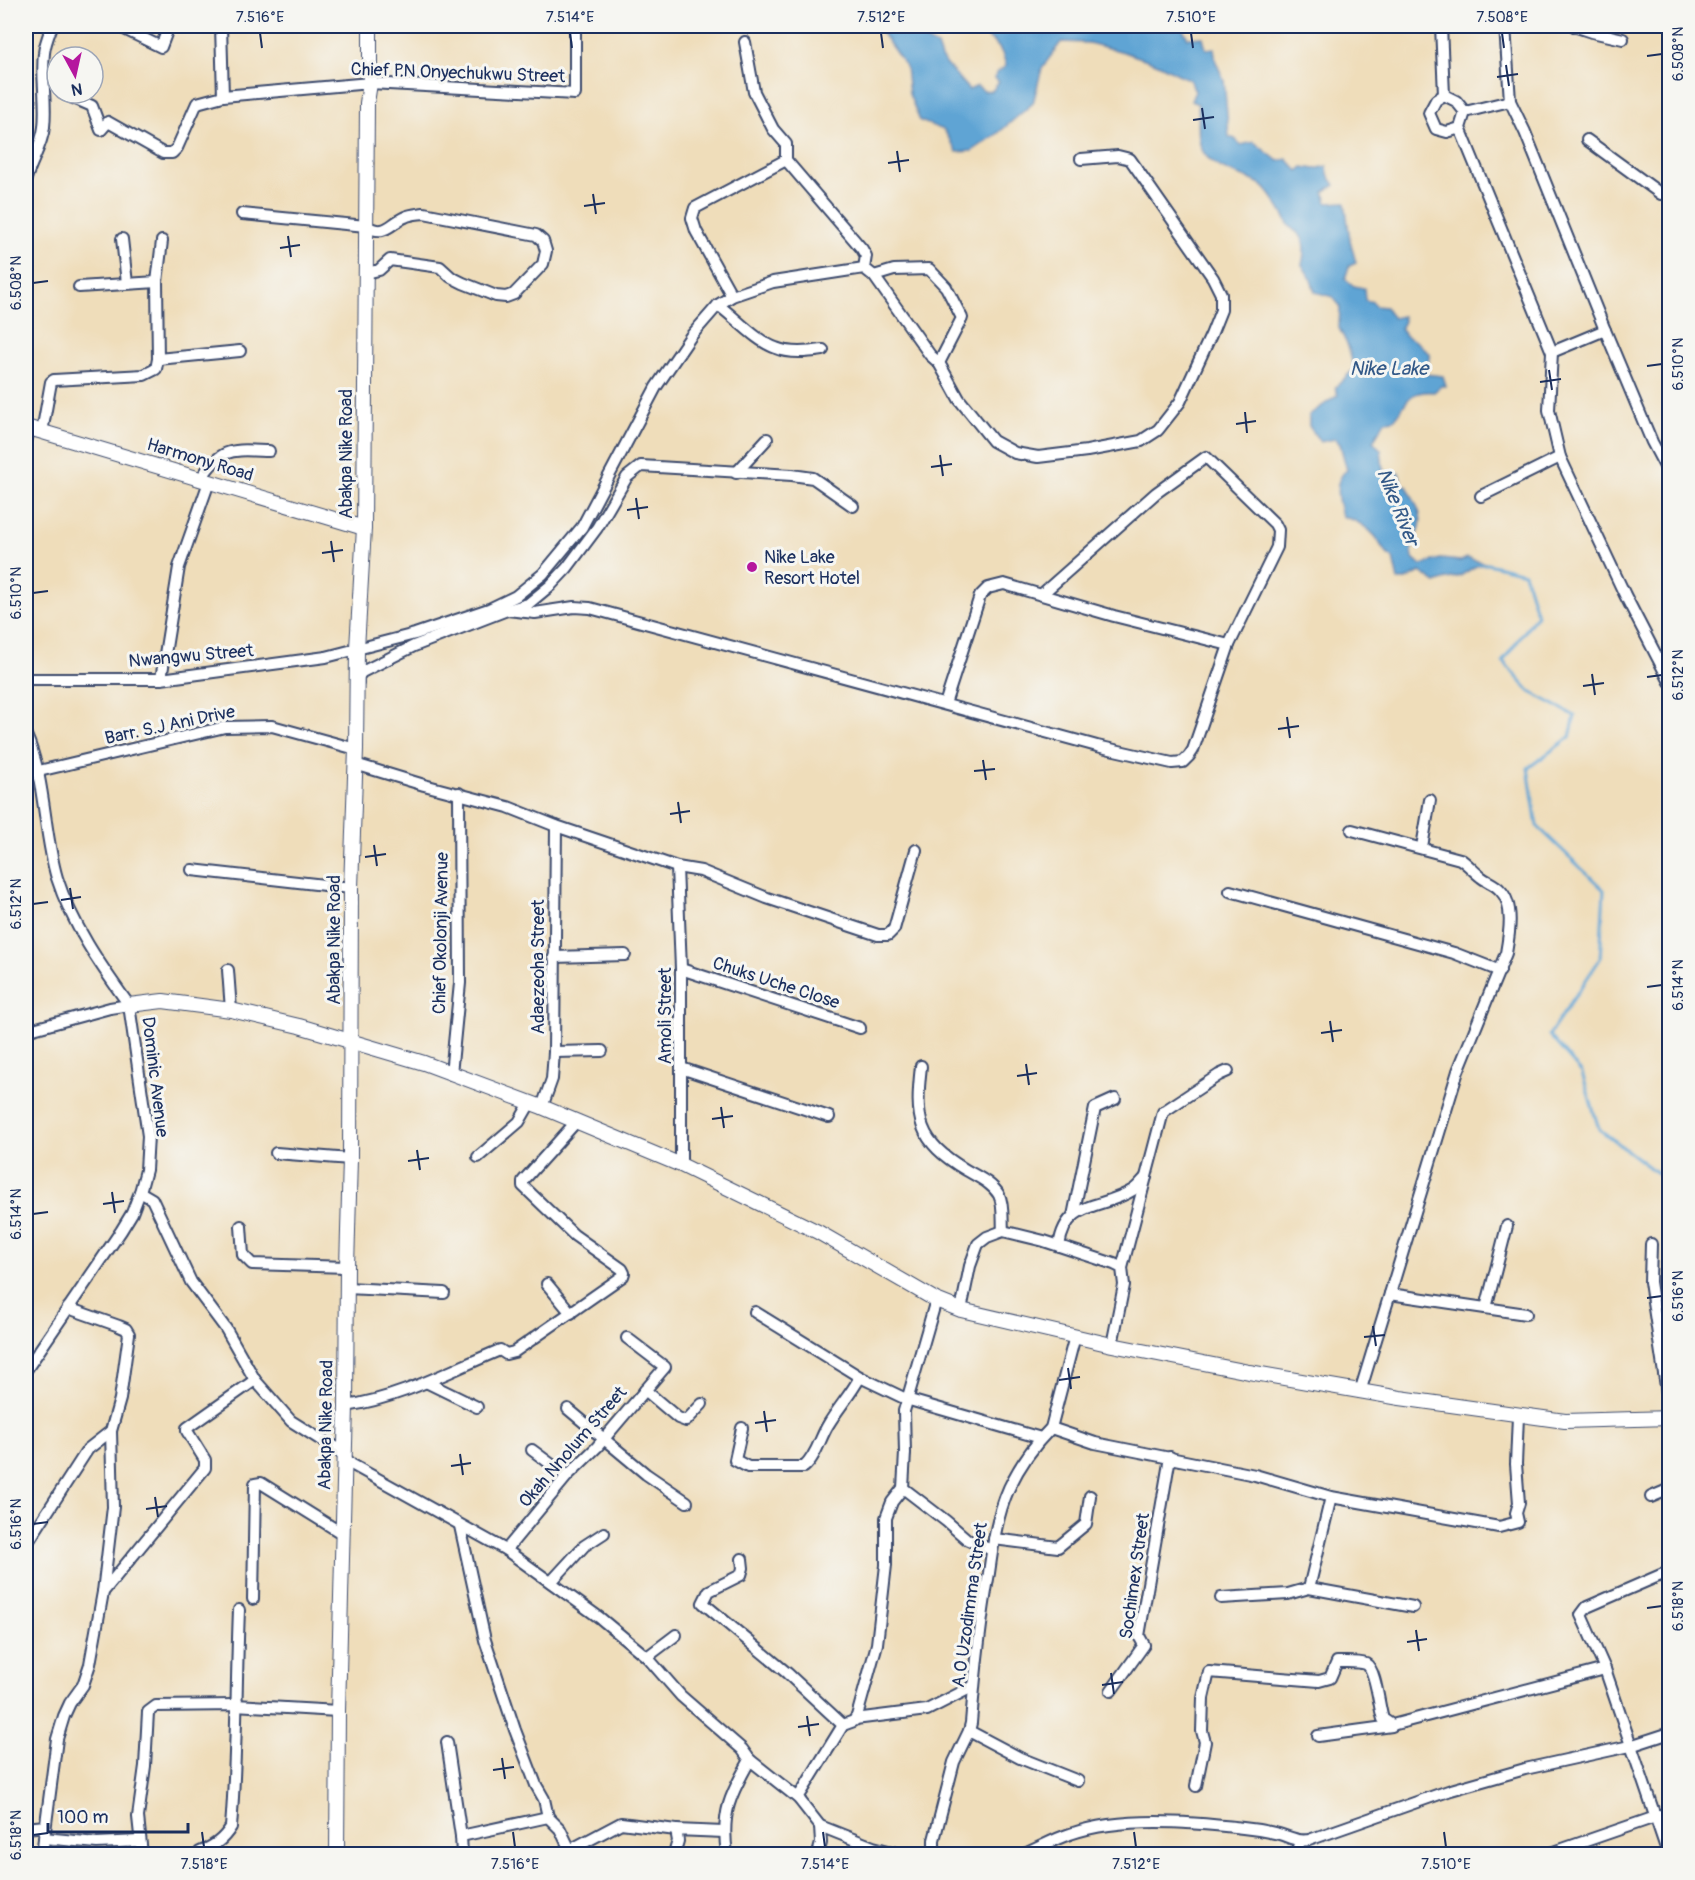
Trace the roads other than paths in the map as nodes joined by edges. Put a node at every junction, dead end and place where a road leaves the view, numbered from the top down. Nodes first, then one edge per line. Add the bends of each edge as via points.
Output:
1 (52, 26) edge
2 (118, 26) edge
3 (169, 26) edge
4 (220, 26) edge
5 (370, 26) edge
6 (572, 26) edge
7 (1440, 26) edge
8 (1505, 26) edge
9 (1574, 26) edge
10 (1623, 39) dead end
11 (745, 42) dead end
12 (370, 83) junction
13 (43, 85) joint
14 (1444, 95) junction
15 (224, 96) junction
16 (1510, 101) junction
17 (90, 105) edge
18 (1465, 112) junction
19 (1460, 128) junction
20 (1587, 140) dead end
21 (29, 158) edge
22 (1081, 159) dead end
23 (786, 160) junction
24 (26, 179) edge
25 (1670, 190) edge
26 (242, 214) dead end
27 (366, 226) junction
28 (122, 239) dead end
29 (162, 241) dead end
30 (864, 268) junction
31 (366, 273) junction
32 (874, 276) junction
33 (158, 282) junction
34 (127, 283) junction
35 (79, 287) dead end
36 (732, 296) junction
37 (718, 305) junction
38 (1605, 330) junction
39 (823, 350) dead end
40 (240, 351) dead end
41 (1552, 352) junction
42 (158, 359) junction
43 (939, 363) junction
44 (31, 432) edge
45 (767, 439) dead end
46 (269, 451) dead end
47 (1560, 457) junction
48 (1667, 464) edge
49 (736, 473) junction
50 (1670, 476) edge
51 (205, 481) junction
52 (1481, 496) dead end
53 (853, 506) dead end
54 (364, 528) junction
55 (1042, 594) junction
56 (507, 610) junction
57 (1229, 645) junction
58 (357, 648) junction
59 (26, 679) edge
60 (161, 679) junction
61 (1670, 682) edge
62 (945, 704) junction
63 (26, 735) edge
64 (356, 749) junction
65 (356, 764) junction
66 (38, 771) junction
67 (26, 774) edge
68 (459, 793) junction
69 (1430, 800) dead end
70 (556, 826) junction
71 (1352, 830) dead end
72 (1422, 847) junction
73 (916, 850) dead end
74 (677, 867) junction
75 (192, 870) dead end
76 (351, 888) junction
77 (1230, 891) dead end
78 (625, 955) dead end
79 (554, 957) junction
80 (681, 969) junction
81 (228, 970) dead end
82 (1500, 970) junction
83 (129, 1005) junction
84 (231, 1010) junction
85 (860, 1028) dead end
86 (26, 1031) edge
87 (352, 1042) junction
88 (602, 1051) dead end
89 (554, 1052) junction
90 (921, 1066) dead end
91 (681, 1068) junction
92 (1228, 1071) dead end
93 (451, 1074) junction
94 (1114, 1099) dead end
95 (536, 1105) junction
96 (829, 1117) dead end
97 (576, 1122) junction
98 (276, 1153) dead end
99 (478, 1157) dead end
100 (350, 1159) junction
101 (681, 1165) junction
102 (1146, 1177) junction
103 (140, 1192) junction
104 (1073, 1216) junction
105 (240, 1226) dead end
106 (1507, 1226) dead end
107 (1003, 1231) junction
108 (1651, 1244) dead end
109 (1059, 1246) junction
110 (347, 1267) junction
111 (1122, 1268) junction
112 (547, 1284) dead end
113 (347, 1288) junction
114 (444, 1293) dead end
115 (1390, 1293) junction
116 (936, 1300) junction
117 (68, 1308) junction
118 (1486, 1308) junction
119 (961, 1310) junction
120 (756, 1312) dead end
121 (571, 1313) junction
122 (1526, 1314) dead end
123 (1075, 1336) junction
124 (627, 1338) dead end
125 (1112, 1345) junction
126 (26, 1370) edge
127 (860, 1377) junction
128 (255, 1380) junction
129 (428, 1383) junction
130 (645, 1390) junction
131 (1360, 1392) junction
132 (906, 1399) junction
133 (702, 1404) dead end
134 (346, 1406) junction
135 (477, 1407) dead end
136 (568, 1409) dead end
137 (1518, 1416) junction
138 (1670, 1416) edge
139 (742, 1428) dead end
140 (1051, 1428) junction
141 (111, 1431) junction
142 (605, 1438) junction
143 (1041, 1438) junction
144 (532, 1450) dead end
145 (344, 1456) junction
146 (1170, 1457) junction
147 (567, 1476) junction
148 (903, 1488) junction
149 (1670, 1489) edge
150 (1090, 1496) dead end
151 (1331, 1497) junction
152 (1651, 1497) dead end
153 (687, 1502) dead end
154 (460, 1526) junction
155 (604, 1533) dead end
156 (343, 1534) junction
157 (26, 1545) edge
158 (993, 1545) junction
159 (506, 1550) junction
160 (742, 1559) dead end
161 (1670, 1571) edge
162 (551, 1582) junction
163 (1309, 1587) junction
164 (103, 1592) junction
165 (1221, 1598) dead end
166 (252, 1599) dead end
167 (1413, 1607) dead end
168 (239, 1611) dead end
169 (676, 1635) dead end
170 (646, 1657) junction
171 (1605, 1669) junction
172 (974, 1686) junction
173 (1111, 1691) dead end
174 (235, 1705) junction
175 (338, 1711) junction
176 (855, 1719) junction
177 (843, 1725) junction
178 (1392, 1725) junction
179 (969, 1731) junction
180 (1670, 1733) edge
181 (1318, 1736) dead end
182 (447, 1742) dead end
183 (1630, 1746) junction
184 (750, 1760) junction
185 (1078, 1780) dead end
186 (1196, 1786) dead end
187 (798, 1798) junction
188 (1670, 1812) edge
189 (548, 1817) junction
190 (1655, 1817) junction
191 (45, 1826) junction
192 (820, 1826) junction
193 (26, 1828) edge
194 (676, 1830) junction
195 (724, 1832) junction
196 (461, 1836) junction
197 (44, 1838) junction
198 (140, 1841) junction
199 (1300, 1841) junction
200 (571, 1852) edge
201 (42, 1854) edge
202 (142, 1854) edge
203 (200, 1854) edge
204 (337, 1854) edge
205 (462, 1854) edge
206 (674, 1854) edge
207 (727, 1854) edge
208 (818, 1854) edge
209 (900, 1854) edge
210 (934, 1854) edge
211 (1024, 1854) edge
212 (1296, 1854) edge
213 (1548, 1854) edge
214 (1668, 1854) edge

1 - 13 street via 44,52
2 - 3 street via 161,46
4 - 15 street
5 - 12 main road, Abakpa Nike Road
6 - 12 street, Chief P.N Onyechukwu Street via 575,94
7 - 14 street
8 - 16 street
9 - 10 street
11 - 23 street via 754,92 773,129 786,144
12 - 15 street, Chief P.N Onyechukwu Street
12 - 27 main road, Abakpa Nike Road
13 - 21 street via 46,113 42,143
14 - 18 street
14 - 19 street via 1429,113 1436,129 1447,132
15 - 17 street, Chief P.N Onyechukwu Street via 197,103 172,153 163,153 108,123 101,130
16 - 18 street
16 - 38 street
18 - 19 street
19 - 41 street
20 - 25 street via 1661,194
21 - 24 street
22 - 43 street via 1130,159 1221,294 1221,310 1180,402 1158,430 1141,441 1038,457 1015,453 993,441 959,399
23 - 30 street via 862,249 866,256
23 - 36 street via 695,208 692,218 696,231
26 - 27 street
27 - 31 main road, Abakpa Nike Road
27 - 31 street via 386,230 407,216 435,214 536,235 546,251 543,264 507,297 463,283 440,267 390,260 379,270
28 - 34 street
29 - 33 street
30 - 32 street
30 - 36 street, Nwangwu Street via 773,282
31 - 54 main road, Abakpa Nike Road
32 - 43 street
32 - 43 street via 894,270 929,269 946,287 962,318
33 - 34 street
33 - 42 street
34 - 35 street
36 - 37 street, Nwangwu Street
37 - 39 street via 776,349
37 - 58 street, Nwangwu Street via 656,387 582,527 543,574 516,596 489,609 415,634
38 - 41 street
38 - 48 street via 1653,442
40 - 42 street
41 - 47 street via 1550,410
42 - 44 street via 156,369 144,375 54,380
44 - 51 main road, Harmony Road
45 - 49 street
46 - 51 street via 241,450 222,455 209,466
47 - 52 street
47 - 61 street
48 - 50 street
49 - 53 street via 813,478
49 - 56 street via 637,468 627,477 597,528 567,568 528,604
51 - 54 main road, Harmony Road
51 - 60 street via 179,567
54 - 58 main road, Abakpa Nike Road
55 - 57 street
55 - 57 street via 1156,493 1206,457 1278,530 1277,547
55 - 62 street via 1004,584 988,588 980,596
56 - 62 street via 535,613 590,608
56 - 65 street via 414,646 360,674
57 - 62 street via 1192,750 1183,762 1097,746
58 - 60 street, Nwangwu Street via 326,657
58 - 64 main road, Abakpa Nike Road
59 - 60 street, Nwangwu Street
63 - 66 street
64 - 65 main road, Abakpa Nike Road
64 - 66 street, Barr. S.J Ani Drive via 272,726 225,727
65 - 68 street
65 - 76 main road, Abakpa Nike Road
66 - 67 street, Barr. S.J Ani Drive
66 - 83 street via 57,877 69,908 80,932
68 - 70 street
68 - 93 street, Chief Okolonji Avenue via 460,983
69 - 72 street
70 - 74 street
70 - 79 street, Adaezeoha Street
71 - 72 street
72 - 82 street via 1460,859 1503,894 1509,939
73 - 74 street via 894,929 888,935 767,898 701,871
74 - 80 street, Amoli Street
75 - 76 street
76 - 87 main road, Abakpa Nike Road
77 - 82 street via 1454,953
78 - 79 street
79 - 89 street, Adaezeoha Street
80 - 85 street, Chuks Uche Close
80 - 91 street, Amoli Street
81 - 84 street
82 - 115 street via 1458,1071
83 - 84 main road via 163,1001
83 - 86 street
83 - 103 street, Dominic Avenue via 148,1136
84 - 87 main road
87 - 93 main road
87 - 100 main road, Abakpa Nike Road
88 - 89 street
89 - 95 street, Adaezeoha Street via 552,1079
90 - 107 street via 917,1102 926,1135 958,1165 996,1190
91 - 96 street
91 - 101 street, Amoli Street
92 - 102 street via 1163,1112
93 - 95 main road
94 - 104 street via 1095,1108
95 - 97 main road
95 - 99 street, Adaezeoha Street
97 - 101 main road
97 - 121 street via 523,1181 523,1186 574,1235 624,1273
98 - 100 street
100 - 110 main road, Abakpa Nike Road
101 - 116 main road via 818,1232
102 - 104 street via 1134,1190
102 - 111 street
103 - 117 street, Dominic Avenue via 121,1231
103 - 128 street via 152,1199 191,1282 226,1329
104 - 109 street via 1063,1227
105 - 110 street via 243,1255 252,1264
106 - 118 street
107 - 109 street
107 - 119 street via 978,1244
108 - 138 street via 1650,1282
109 - 111 street
110 - 113 main road, Abakpa Nike Road
111 - 125 street via 1124,1285
112 - 121 street
113 - 114 street
113 - 134 main road, Abakpa Nike Road
115 - 118 street
115 - 131 street
116 - 119 main road
116 - 132 street
117 - 126 street, Dominic Avenue
117 - 141 street via 119,1326 129,1334 120,1399
118 - 122 street
119 - 123 main road
120 - 127 street
121 - 129 street via 514,1352 506,1354 500,1350
123 - 125 main road
123 - 140 street
124 - 130 street, Okah Nnolum Street via 665,1367
125 - 131 main road
127 - 132 street
127 - 139 street via 804,1467 740,1464 735,1454
128 - 145 street via 291,1421
128 - 164 street via 187,1428 205,1460 205,1468
129 - 134 street via 365,1404
129 - 135 street
130 - 133 street via 686,1421
130 - 142 street, Okah Nnolum Street
131 - 137 main road
132 - 143 street
132 - 148 street
134 - 145 main road, Abakpa Nike Road
136 - 142 street
137 - 138 main road via 1565,1421
137 - 151 street via 1518,1522 1488,1526
140 - 143 street, A.O Uzodimma Street
140 - 146 street via 1095,1443
141 - 157 street via 88,1449
141 - 164 street via 113,1508
142 - 147 street, Okah Nnolum Street
142 - 153 street via 646,1474
143 - 158 street, A.O Uzodimma Street via 1009,1488
144 - 147 street
145 - 154 street via 351,1464
145 - 156 main road, Abakpa Nike Road
146 - 151 street
146 - 173 street, Sochimex Street via 1139,1636 1144,1645
147 - 159 street, Okah Nnolum Street
148 - 158 street via 968,1540
148 - 176 street via 886,1518 886,1565 877,1644
149 - 152 street
150 - 158 street via 1086,1524 1059,1547
151 - 163 street
154 - 159 street
154 - 189 street via 485,1640
155 - 162 street via 584,1546
156 - 166 street via 261,1483 255,1484
156 - 175 main road, Abakpa Nike Road
158 - 172 street, A.O Uzodimma Street
159 - 162 street
160 - 177 street via 741,1575 709,1591 703,1603 788,1673
161 - 171 street via 1581,1612
162 - 170 street
163 - 165 street via 1288,1594
163 - 167 street
164 - 191 street via 90,1664 57,1739
168 - 174 street
169 - 170 street
170 - 184 street via 681,1696
171 - 178 street
171 - 183 street
172 - 176 street via 927,1710
172 - 179 street, A.O Uzodimma Street
174 - 175 street
174 - 198 street via 156,1706 148,1712 138,1817
174 - 203 street via 231,1827 224,1838
175 - 204 main road, Abakpa Nike Road
176 - 177 street
177 - 187 street
178 - 181 street
178 - 186 street via 1383,1719 1369,1665 1337,1662 1330,1678 1319,1681 1209,1672 1203,1698 1205,1742
179 - 185 street via 1020,1758
179 - 210 street, A.O Uzodimma Street via 954,1762
180 - 183 street
182 - 196 street
183 - 190 street
183 - 199 street via 1451,1790
184 - 187 street
184 - 195 street via 727,1808
187 - 192 street
188 - 190 street
189 - 196 street
189 - 200 street via 560,1829
190 - 213 street
190 - 214 street
191 - 193 street
191 - 197 street
192 - 208 street
192 - 209 street
194 - 195 street
194 - 200 street via 621,1823
194 - 206 street
195 - 207 street
196 - 205 street
197 - 198 street
197 - 201 street
198 - 202 street
199 - 211 street via 1243,1828 1147,1823 1103,1826 1070,1834
199 - 212 street

